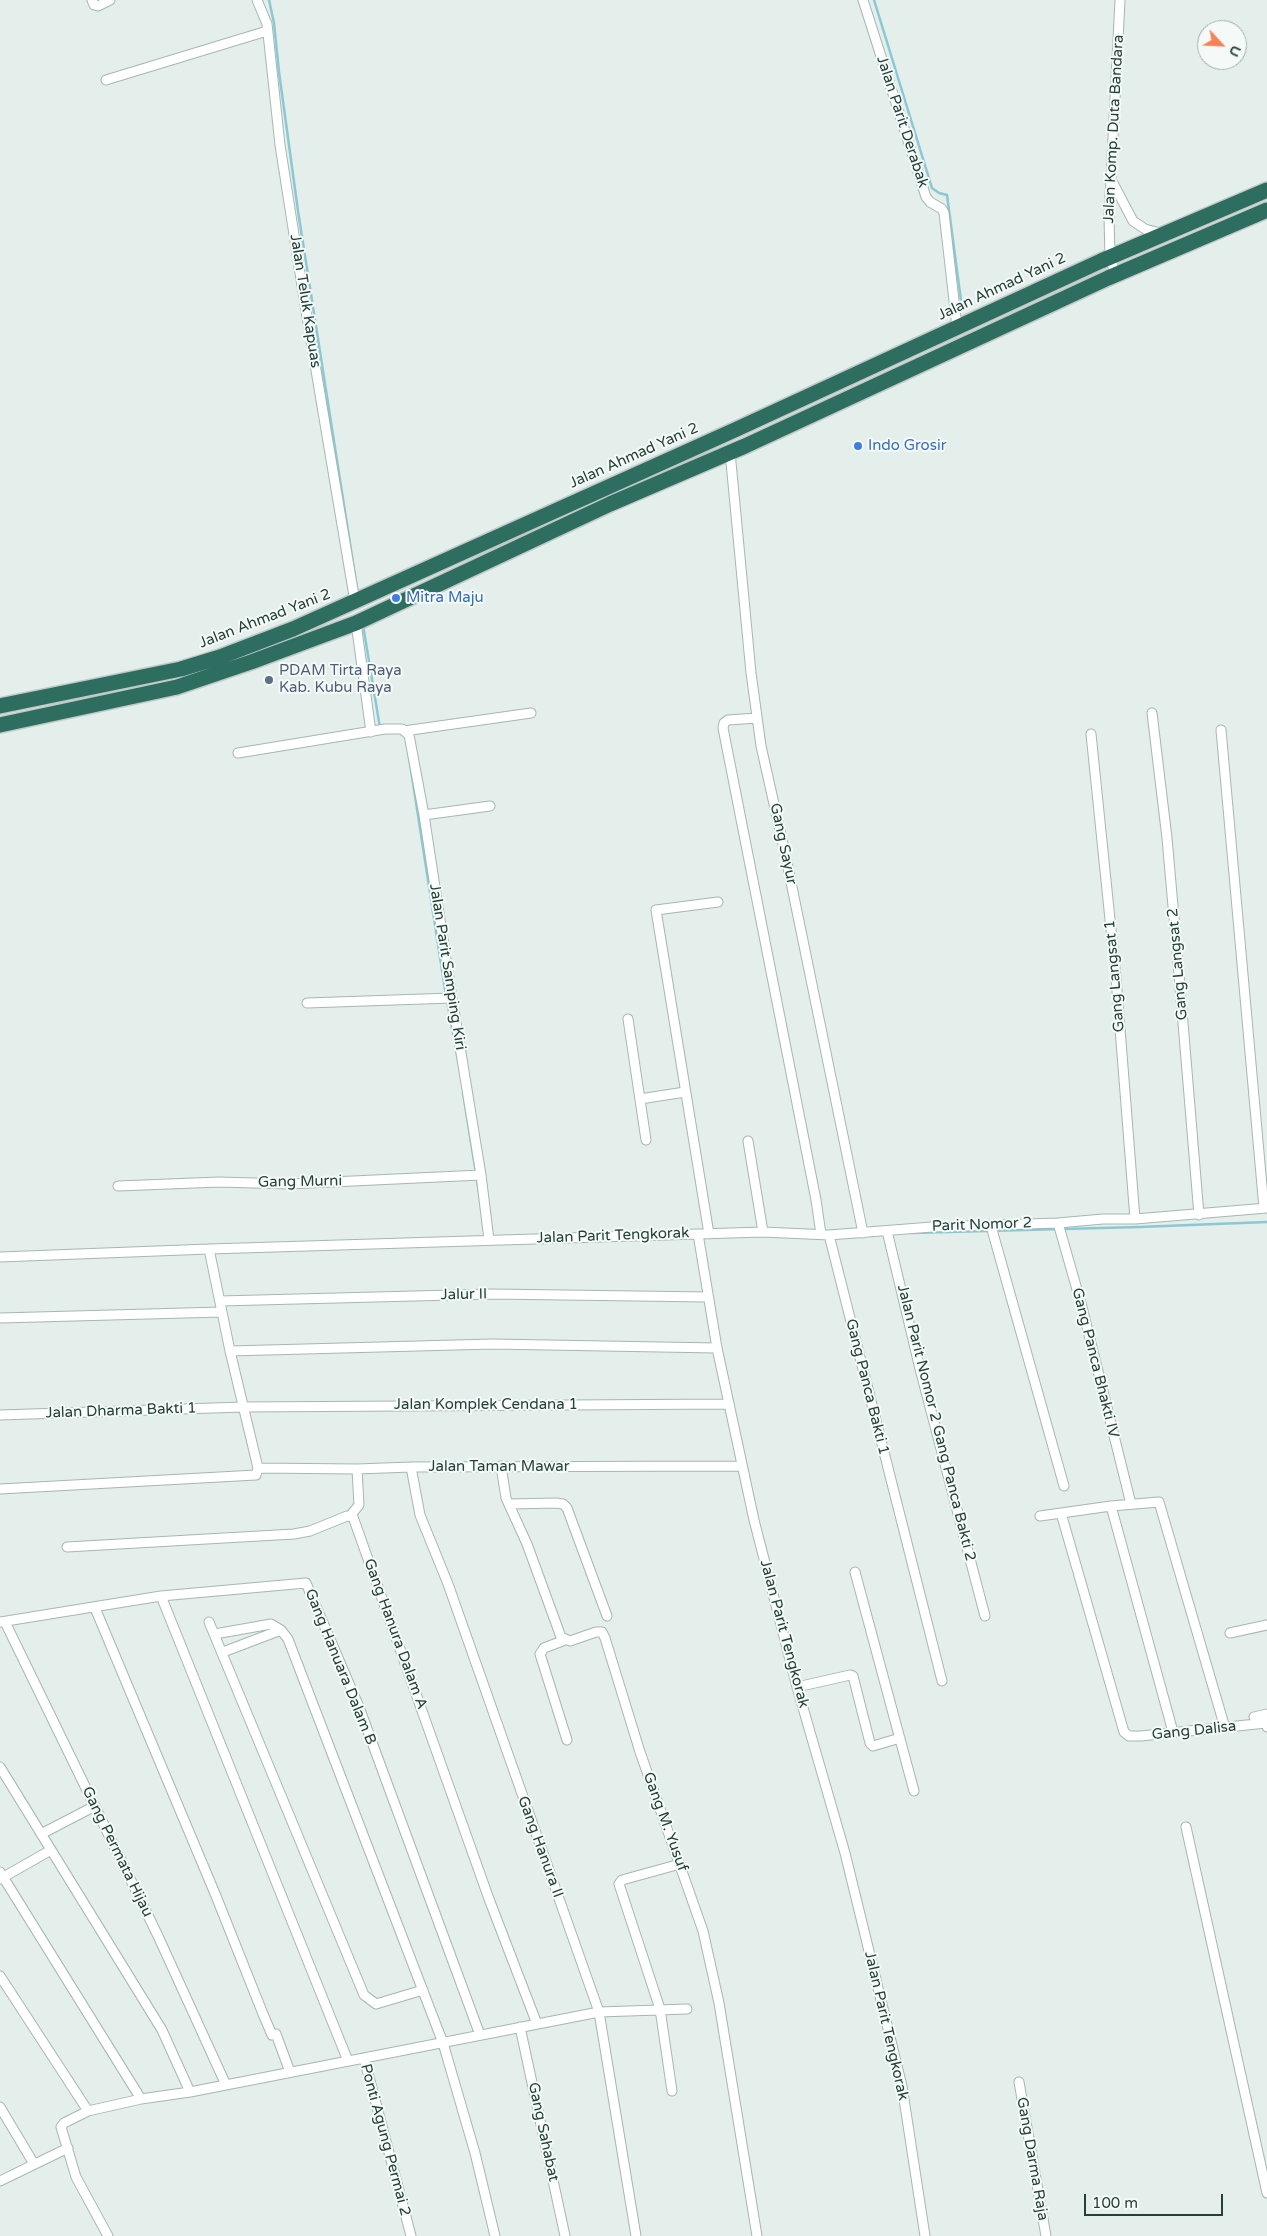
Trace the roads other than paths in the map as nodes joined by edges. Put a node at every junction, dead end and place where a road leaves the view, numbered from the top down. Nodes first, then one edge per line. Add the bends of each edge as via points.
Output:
1 (92, 0) edge
2 (110, 0) edge
3 (863, 0) edge
4 (1120, 0) edge
5 (260, 1) edge
6 (268, 31) junction
7 (106, 80) dead end
8 (1112, 180) junction
9 (1267, 190) edge
10 (1267, 210) edge
11 (1164, 234) junction
12 (1110, 258) junction
13 (1116, 275) junction
14 (957, 327) junction
15 (730, 452) junction
16 (604, 488) junction
17 (610, 504) junction
18 (359, 601) junction
19 (360, 621) junction
20 (0, 706) edge
21 (531, 713) dead end
22 (1152, 713) dead end
23 (757, 718) junction
24 (0, 725) edge
25 (404, 730) junction
26 (1222, 730) dead end
27 (378, 731) junction
28 (1090, 734) dead end
29 (238, 753) dead end
30 (490, 806) dead end
31 (424, 815) junction
32 (718, 902) dead end
33 (447, 998) junction
34 (307, 1003) dead end
35 (628, 1019) dead end
36 (686, 1092) junction
37 (640, 1099) junction
38 (646, 1140) dead end
39 (748, 1141) dead end
40 (481, 1175) junction
41 (118, 1186) dead end
42 (1265, 1208) edge
43 (1199, 1214) junction
44 (1135, 1220) junction
45 (1058, 1223) junction
46 (991, 1226) junction
47 (887, 1231) junction
48 (763, 1232) junction
49 (863, 1232) junction
50 (698, 1234) junction
51 (709, 1234) junction
52 (825, 1234) junction
53 (489, 1240) junction
54 (209, 1249) junction
55 (0, 1257) edge
56 (708, 1297) junction
57 (220, 1301) junction
58 (222, 1312) junction
59 (0, 1318) edge
60 (717, 1348) junction
61 (230, 1351) junction
62 (729, 1404) junction
63 (243, 1407) junction
64 (0, 1415) edge
65 (501, 1466) junction
66 (741, 1466) junction
67 (411, 1467) junction
68 (258, 1468) junction
69 (357, 1470) junction
70 (1064, 1486) dead end
71 (0, 1489) edge
72 (510, 1504) junction
73 (1131, 1504) junction
74 (1111, 1506) junction
75 (1061, 1513) junction
76 (350, 1516) junction
77 (1040, 1516) dead end
78 (66, 1547) dead end
79 (855, 1572) dead end
80 (161, 1596) junction
81 (95, 1608) junction
82 (607, 1616) dead end
83 (985, 1616) dead end
84 (2, 1622) edge
85 (210, 1622) dead end
86 (1267, 1625) edge
87 (281, 1630) junction
88 (1230, 1632) dead end
89 (215, 1634) junction
90 (565, 1640) junction
91 (223, 1652) junction
92 (942, 1681) dead end
93 (797, 1687) junction
94 (1254, 1717) dead end
95 (1267, 1722) edge
96 (1225, 1728) junction
97 (1173, 1732) junction
98 (900, 1738) junction
99 (567, 1740) dead end
100 (0, 1767) edge
101 (914, 1791) dead end
102 (95, 1806) junction
103 (1186, 1827) dead end
104 (41, 1834) junction
105 (51, 1850) junction
106 (680, 1864) junction
107 (1, 1876) edge
108 (0, 1976) edge
109 (422, 1990) junction
110 (660, 2009) junction
111 (687, 2009) dead end
112 (599, 2012) junction
113 (537, 2024) junction
114 (520, 2027) junction
115 (480, 2035) junction
116 (443, 2043) junction
117 (364, 2058) junction
118 (348, 2061) junction
119 (290, 2072) junction
120 (1019, 2082) dead end
121 (226, 2085) junction
122 (672, 2091) dead end
123 (190, 2092) junction
124 (141, 2098) junction
125 (0, 2107) edge
126 (88, 2111) junction
127 (68, 2148) junction
128 (34, 2164) junction
129 (0, 2181) edge
130 (1267, 2193) edge
131 (108, 2236) edge
132 (411, 2236) edge
133 (495, 2236) edge
134 (565, 2236) edge
135 (636, 2236) edge
136 (757, 2236) edge
137 (925, 2236) edge
138 (1046, 2236) edge

1 - 2 street via 98,6
3 - 14 street, Jalan Parit Derabak via 926,197 944,213
4 - 8 street, Jalan Komp. Duta Bandara
5 - 6 street, Jalan Teluk Kapuas
6 - 7 street
6 - 18 street, Jalan Teluk Kapuas via 280,145 305,305
8 - 11 street via 1133,221 1145,229
8 - 12 street, Jalan Komp. Duta Bandara
9 - 11 highway, Jalan Ahmad Yani 2
10 - 13 highway
11 - 12 highway, Jalan Ahmad Yani 2
12 - 13 street, Jalan Komp. Duta Bandara
12 - 14 highway, Jalan Ahmad Yani 2
13 - 15 highway
14 - 16 highway, Jalan Ahmad Yani 2 via 738,430
15 - 17 highway
15 - 23 street, Gang Sayur
16 - 17 highway
16 - 18 highway, Jalan Ahmad Yani 2
17 - 19 highway
18 - 20 highway, Jalan Ahmad Yani 2 via 220,657 181,669
19 - 24 highway via 177,687
19 - 27 street
21 - 25 street
22 - 43 street, Gang Langsat 2 via 1178,953
23 - 49 street, Gang Sayur
23 - 52 street, Gang Panca Bakti 1 via 728,720 723,728
25 - 27 street
25 - 31 street, Jalan Parit Samping Kiri via 411,739
26 - 42 street
27 - 29 street
28 - 44 street, Gang Langsat 1 via 1116,978
30 - 31 street
31 - 33 street, Jalan Parit Samping Kiri
32 - 36 street via 656,910
33 - 34 street
33 - 40 street, Jalan Parit Samping Kiri
35 - 37 street
36 - 37 street
36 - 51 street
37 - 38 street
39 - 48 street
40 - 41 street, Gang Murni via 289,1184 220,1182
40 - 53 street, Jalan Parit Samping Kiri
42 - 43 street, Parit Nomor 2
43 - 44 street, Parit Nomor 2
44 - 45 street, Parit Nomor 2
45 - 46 street, Parit Nomor 2
45 - 73 street, Gang Panca Bhakti IV
46 - 47 street, Parit Nomor 2
46 - 70 street
47 - 49 street, Parit Nomor 2
47 - 83 street, Jalan Parit Nomor 2 Gang Panca Bakti 2
48 - 51 street, Parit Nomor 2
48 - 52 street, Parit Nomor 2
49 - 52 street, Parit Nomor 2
50 - 51 street, Parit Nomor 2
50 - 53 street, Jalan Parit Tengkorak
50 - 56 street, Jalan Parit Tengkorak
52 - 92 street, Gang Panca Bakti 1
53 - 54 street, Jalan Parit Tengkorak
54 - 55 street, Jalan Parit Tengkorak
54 - 57 street
56 - 57 street, Jalur II via 492,1294
56 - 60 street, Jalan Parit Tengkorak
57 - 58 street
58 - 59 street
58 - 61 street
60 - 61 street via 492,1344
60 - 62 street, Jalan Parit Tengkorak
61 - 63 street
62 - 63 street, Jalan Komplek Cendana 1
62 - 66 street, Jalan Parit Tengkorak
63 - 64 street, Jalan Dharma Bakti 1
63 - 68 street
65 - 66 street, Jalan Taman Mawar
65 - 67 street, Jalan Taman Mawar
65 - 72 street via 504,1491
66 - 93 street, Jalan Parit Tengkorak
67 - 69 street, Jalan Taman Mawar
67 - 112 street, Gang Hanura II via 420,1515 448,1584
68 - 69 street, Jalan Taman Mawar
68 - 71 street via 258,1473 253,1476
69 - 76 street via 359,1505
72 - 82 street via 556,1503 567,1508
72 - 90 street via 561,1637
73 - 74 street
73 - 96 street via 1160,1502
74 - 75 street
74 - 97 street
75 - 77 street
75 - 97 street, Gang Dalisa via 1124,1732 1130,1736
76 - 78 street via 294,1534
76 - 113 street, Gang Hanura Dalam A
79 - 98 street
80 - 81 street, Gang Hanuara Dalam B
80 - 115 street, Gang Hanuara Dalam B via 308,1585 359,1707
80 - 118 street
81 - 84 street, Gang Hanuara Dalam B
81 - 119 street
84 - 102 street, Gang Permata Hijau
85 - 89 street
86 - 88 street
87 - 89 street via 271,1624
87 - 91 street
87 - 109 street via 288,1639
89 - 91 street
90 - 99 street via 544,1648 540,1654
90 - 106 street, Gang M. Yusuf via 602,1632
91 - 109 street via 364,1994 376,2004
93 - 98 street via 850,1674 870,1743 873,1746
93 - 137 street, Jalan Parit Tengkorak via 845,1854 902,2086
94 - 95 street
95 - 96 street, Gang Dalisa
96 - 97 street, Gang Dalisa
98 - 101 street
100 - 104 street
102 - 104 street
102 - 121 street, Gang Permata Hijau
103 - 130 street
104 - 105 street
105 - 107 street
105 - 123 street via 162,2030
106 - 110 street via 622,1880 619,1884
106 - 136 street, Gang M. Yusuf via 703,1931 720,2003
107 - 124 street
108 - 126 street
109 - 116 street
110 - 111 street
110 - 112 street
110 - 122 street
112 - 113 street
112 - 135 street, Gang Hanura II
113 - 114 street
114 - 115 street
114 - 134 street, Gang Sahabat
115 - 116 street
116 - 117 street
116 - 133 street
117 - 118 street, Ponti Agung Permai 2
117 - 132 street, Ponti Agung Permai 2
118 - 119 street
119 - 121 street
120 - 138 street, Gang Darma Raja
121 - 123 street
123 - 124 street
124 - 126 street
125 - 128 street
126 - 127 street via 62,2125
127 - 128 street
127 - 131 street via 76,2177
128 - 129 street

